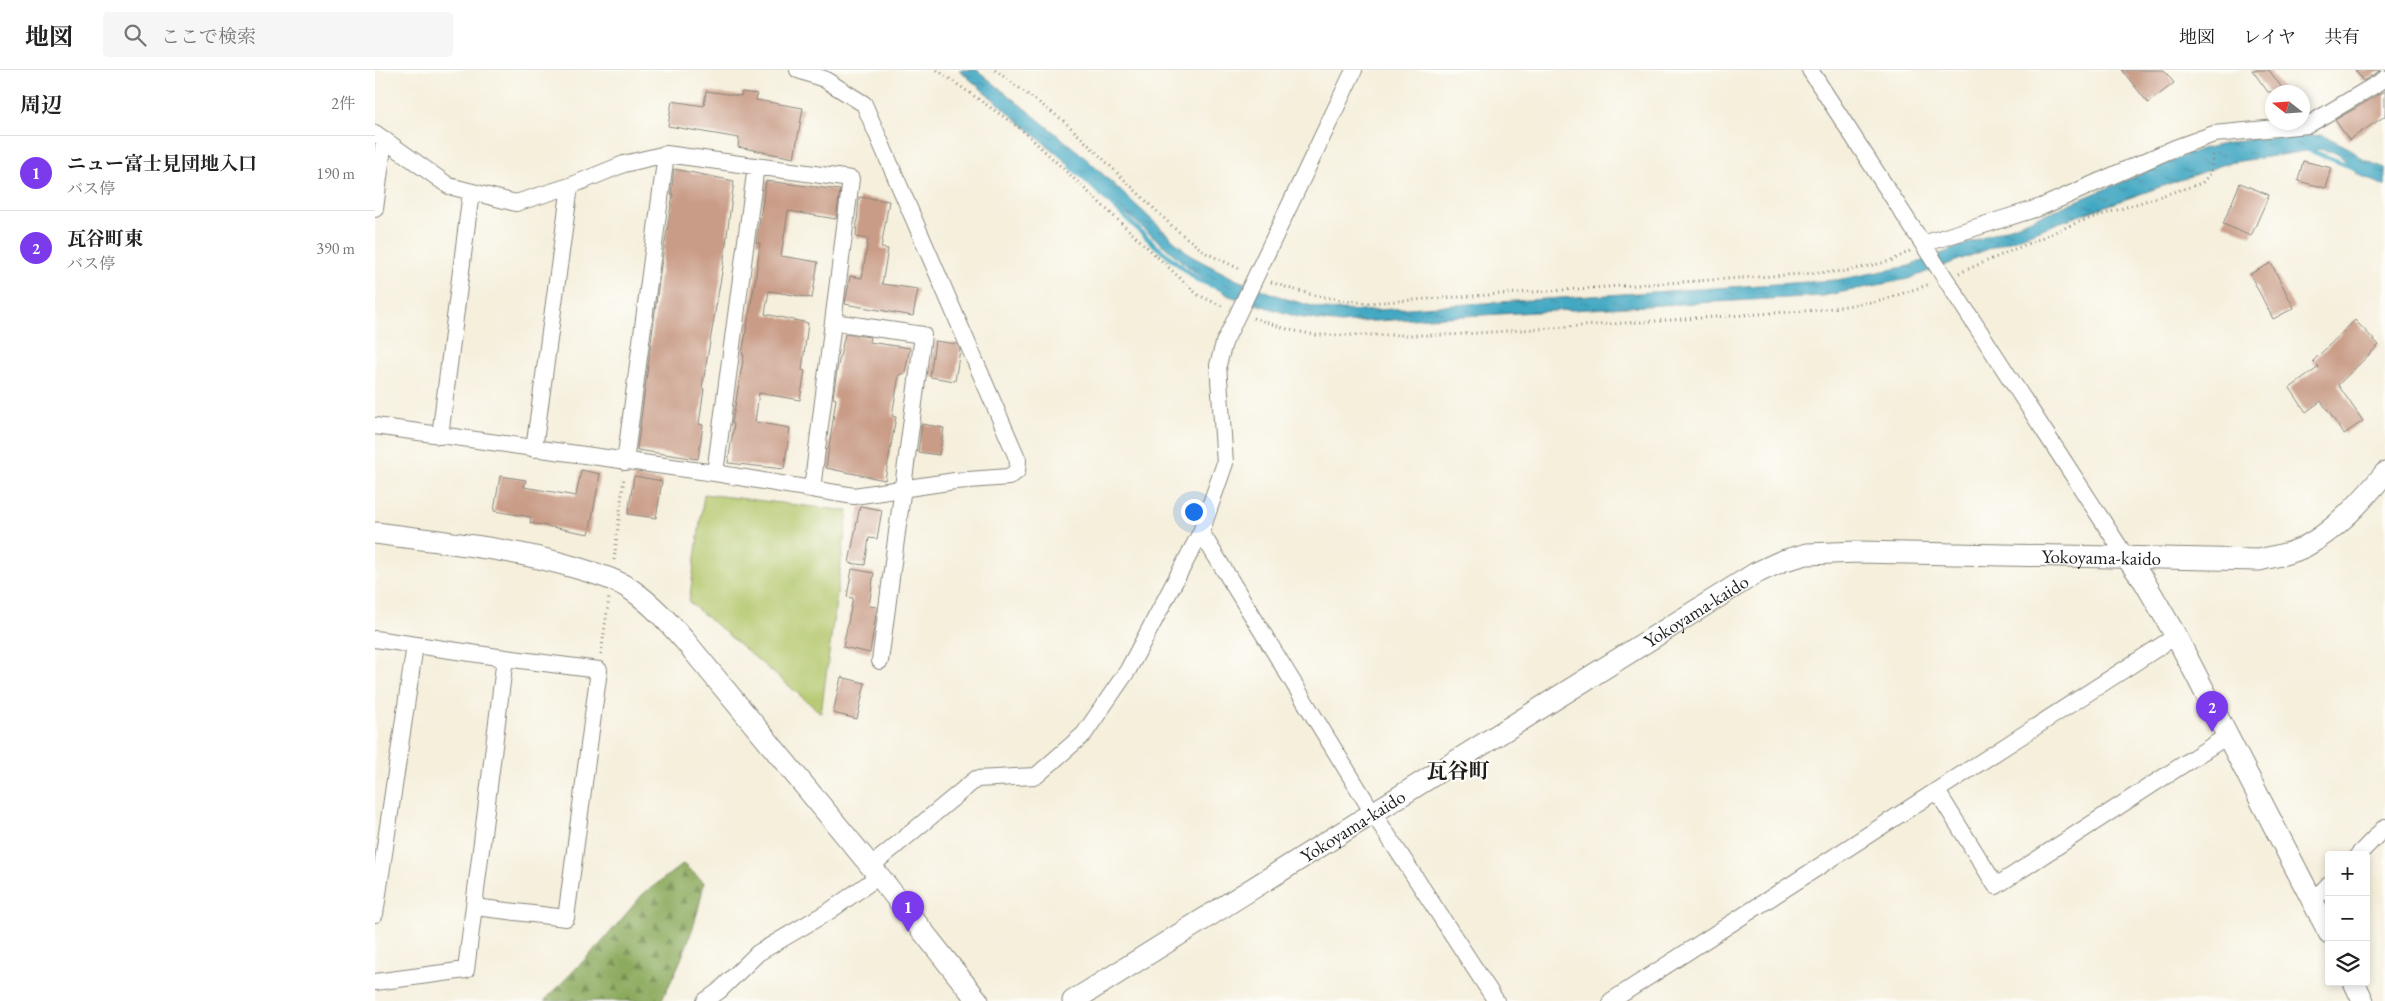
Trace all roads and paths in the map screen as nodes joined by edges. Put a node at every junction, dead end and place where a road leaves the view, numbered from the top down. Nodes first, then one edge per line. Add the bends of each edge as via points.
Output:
1 (798, 70) edge
2 (937, 70) edge
3 (995, 70) edge
4 (1353, 70) edge
5 (1810, 70) edge
6 (2385, 79) edge
7 (2214, 134) junction
8 (380, 136) edge
9 (666, 154) junction
10 (756, 166) junction
11 (570, 186) junction
12 (471, 192) junction
13 (375, 209) edge
14 (1923, 244) junction
15 (1255, 277) junction
16 (1947, 278) junction
17 (1238, 313) junction
18 (833, 322) junction
19 (375, 426) edge
20 (440, 436) junction
21 (534, 450) junction
22 (625, 462) junction
23 (2385, 473) edge
24 (715, 474) junction
25 (812, 489) junction
26 (901, 490) junction
27 (1201, 532) junction
28 (375, 533) edge
29 (2126, 557) junction
30 (2176, 636) junction
31 (375, 639) edge
32 (415, 645) junction
33 (505, 658) junction
34 (880, 661) dead end
35 (2227, 736) junction
36 (1937, 791) junction
37 (1373, 813) junction
38 (2385, 827) edge
39 (2362, 851) edge
40 (875, 871) junction
41 (2325, 888) edge
42 (2313, 901) junction
43 (473, 908) junction
44 (375, 914) edge
45 (2325, 925) edge
46 (375, 982) edge
47 (2356, 986) edge
48 (705, 1001) edge
49 (978, 1001) edge
50 (1073, 1001) edge
51 (1496, 1001) edge
52 (1611, 1001) edge
53 (2363, 1001) edge

1 - 26 street via 824,79 864,104 1018,460 1017,470 1009,477
2 - 17 path via 1021,129 1198,295
3 - 15 path via 1065,122 1175,228 1206,253
4 - 15 street
5 - 14 street
6 - 7 street via 2308,125
7 - 14 street via 2041,207
7 - 16 path via 2211,173 2202,184 2076,223
8 - 12 street via 449,186
8 - 13 street
9 - 10 street
9 - 11 street via 624,164
9 - 22 street
10 - 18 street via 851,178
10 - 24 street
11 - 12 street via 516,203
11 - 21 street
12 - 20 street
14 - 15 path via 1891,261 1846,271 1368,303 1301,293
14 - 16 street
15 - 17 street
16 - 17 path via 1880,301 1818,310 1448,335 1316,335
16 - 29 street
17 - 27 street via 1218,365 1225,463
18 - 25 street
18 - 26 street via 923,335
19 - 20 street
20 - 21 street
21 - 22 street
22 - 24 street
23 - 29 street, Yokoyama-kaido via 2329,532 2284,555 2259,560
24 - 25 street
25 - 26 street via 854,496
26 - 34 street
27 - 37 street
27 - 40 street via 1128,670 1084,734 1036,776 976,779
28 - 40 street via 473,546 555,562 612,579 632,591 680,636
29 - 30 street via 2144,580
29 - 37 street, Yokoyama-kaido via 1858,552 1807,554 1781,561 1756,573
30 - 35 street
30 - 36 street
31 - 32 street
32 - 33 street
32 - 44 street
33 - 43 street
33 - 43 street via 599,670 566,918
35 - 36 street via 1996,886
35 - 42 street
36 - 52 street
37 - 50 street, Yokoyama-kaido
37 - 51 street
38 - 39 street
40 - 48 street via 831,910 758,953
40 - 49 street
41 - 42 street
42 - 45 street
43 - 46 street via 466,970
47 - 53 street

